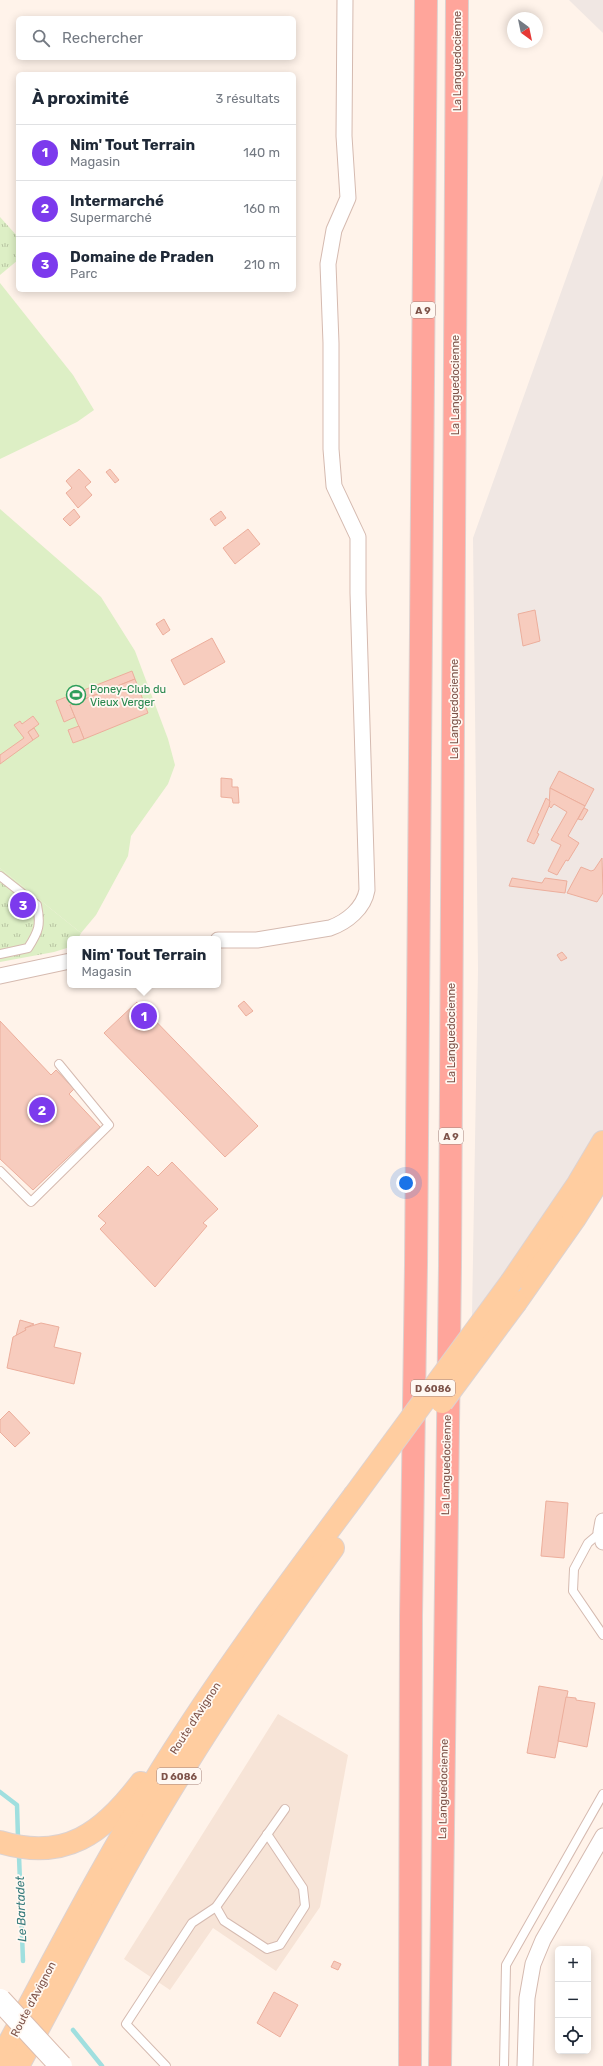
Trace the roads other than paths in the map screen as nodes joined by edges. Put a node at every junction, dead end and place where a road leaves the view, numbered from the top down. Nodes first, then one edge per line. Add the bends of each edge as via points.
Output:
1 (345, 0) edge
2 (426, 0) edge
3 (457, 0) edge
4 (0, 876) edge
5 (221, 940) edge
6 (0, 954) edge
7 (67, 962) edge
8 (0, 976) edge
9 (59, 1064) dead end
10 (603, 1142) edge
11 (0, 1171) edge
12 (603, 1174) edge
13 (360, 1499) junction
14 (602, 1532) edge
15 (603, 1635) edge
16 (220, 1678) junction
17 (603, 1794) edge
18 (285, 1809) dead end
19 (267, 1834) junction
20 (603, 1836) edge
21 (0, 1842) edge
22 (216, 1907) junction
23 (0, 2000) edge
24 (0, 2060) edge
25 (18, 2066) edge
26 (61, 2066) edge
27 (166, 2066) edge
28 (410, 2066) edge
29 (440, 2066) edge
30 (504, 2066) edge
31 (525, 2066) edge

1 - 5 street via 344,136 348,198 334,230 328,264 331,449 334,486 358,537 367,890 360,906 351,916 330,928 257,940
2 - 28 highway, A 9 via 416,1258 410,1616
3 - 29 highway, La Languedocienne / A 9 via 450,1258
4 - 6 lane via 37,905 40,921 38,933 28,948
7 - 8 street
9 - 11 lane via 109,1125 31,1202
10 - 13 main road, D 6086, bridge via 578,1184 512,1281
12 - 13 main road, D 6086, bridge via 516,1302
13 - 16 main road, Route d'Avignon / D 6086 via 254,1630
13 - 25 main road, Route d'Avignon / D 6086 via 177,1779
14 - 15 lane via 588,1543 574,1569 573,1591
16 - 21 main road via 128,1800 95,1831 70,1844 57,1847 24,1848
16 - 24 main road, Route d'Avignon / D 6086 via 150,1788
17 - 30 lane via 506,1965
18 - 19 lane
19 - 22 lane
19 - 22 lane via 303,1888 306,1906 280,1945 267,1949 224,1921
20 - 31 street via 543,1940 533,1964 527,1998
22 - 27 lane via 192,1923 126,2024
23 - 26 main road, bridge

